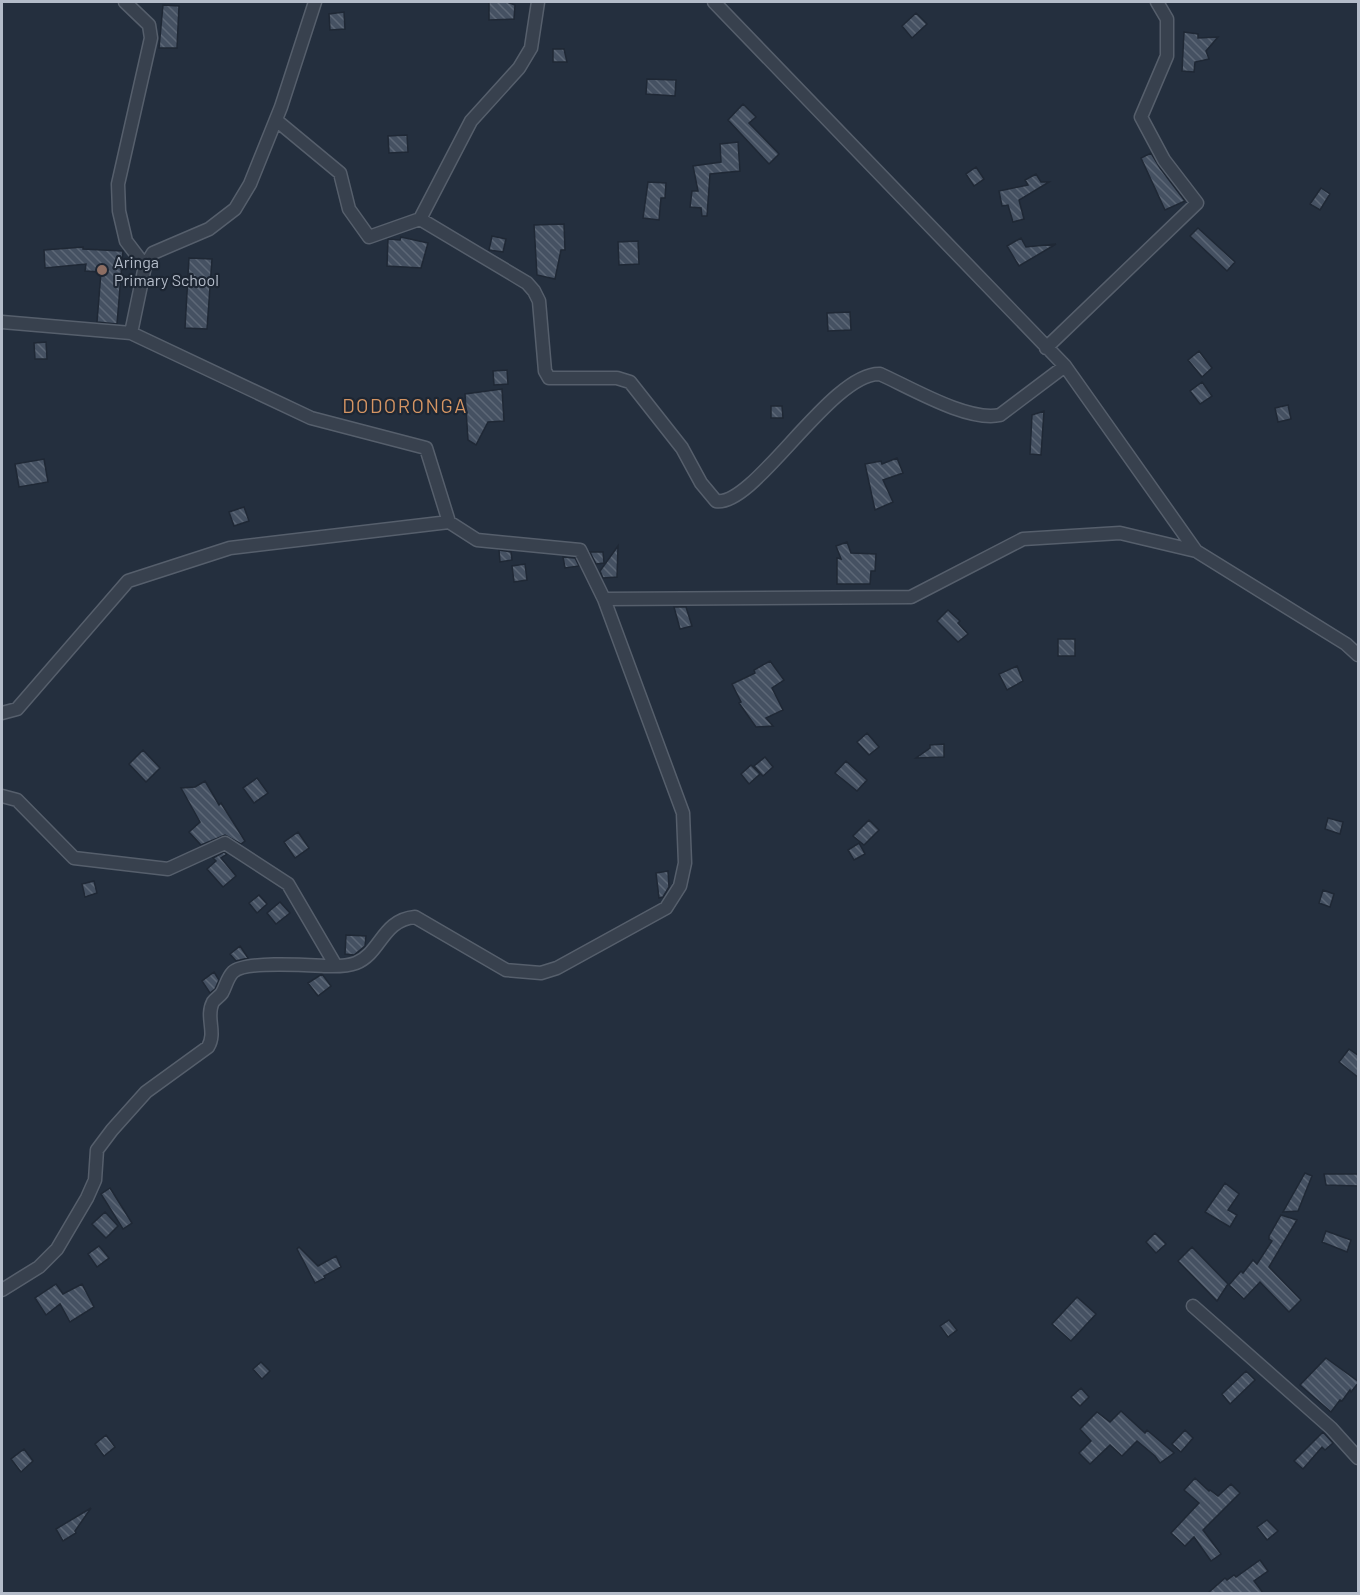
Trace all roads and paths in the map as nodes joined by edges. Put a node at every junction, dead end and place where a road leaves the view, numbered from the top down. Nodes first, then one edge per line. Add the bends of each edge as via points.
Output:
1 (125, 2) edge
2 (315, 2) edge
3 (538, 2) edge
4 (714, 2) edge
5 (1157, 2) edge
6 (276, 120) junction
7 (420, 219) junction
8 (145, 266) junction
9 (2, 322) edge
10 (131, 333) junction
11 (1046, 348) junction
12 (1065, 366) junction
13 (449, 522) junction
14 (1196, 550) junction
15 (604, 599) junction
16 (1359, 639) edge
17 (1346, 644) junction
18 (1359, 655) edge
19 (2, 713) edge
20 (2, 796) edge
21 (336, 966) junction
22 (2, 1290) edge
23 (1193, 1306) dead end
24 (1359, 1458) edge

1 - 8 street via 149,25 151,38 118,184 126,241
2 - 6 street
3 - 7 street via 531,48 519,68 471,121
4 - 11 street
5 - 11 street via 1167,19 1167,56 1142,117 1164,160 1197,203
6 - 7 street via 340,173 349,209 369,237
6 - 8 street via 250,184 235,209 209,229 153,253
7 - 12 street via 527,283 539,301 545,371 549,378 617,378 630,382 682,448 716,501 724,502 753,482 831,401 869,373 880,374 967,414 988,418 1000,415
8 - 10 street
9 - 10 street
10 - 13 street via 311,418 426,448
11 - 12 street
12 - 14 street
13 - 15 street via 477,540 580,550
13 - 19 street via 230,548 128,581 17,709
14 - 15 street via 1120,533 1023,539 911,597
14 - 17 street
15 - 21 street via 683,813 685,863 680,886 666,908 542,973 506,970 415,918 398,921 366,957 354,964
16 - 17 street
17 - 18 street
20 - 21 street via 17,800 74,858 168,869 225,843 288,885
21 - 22 street via 251,966 233,972 213,1002 213,1034 208,1047 146,1092 112,1130 98,1150 95,1180 87,1198 57,1249 39,1267
23 - 24 street via 1331,1428

